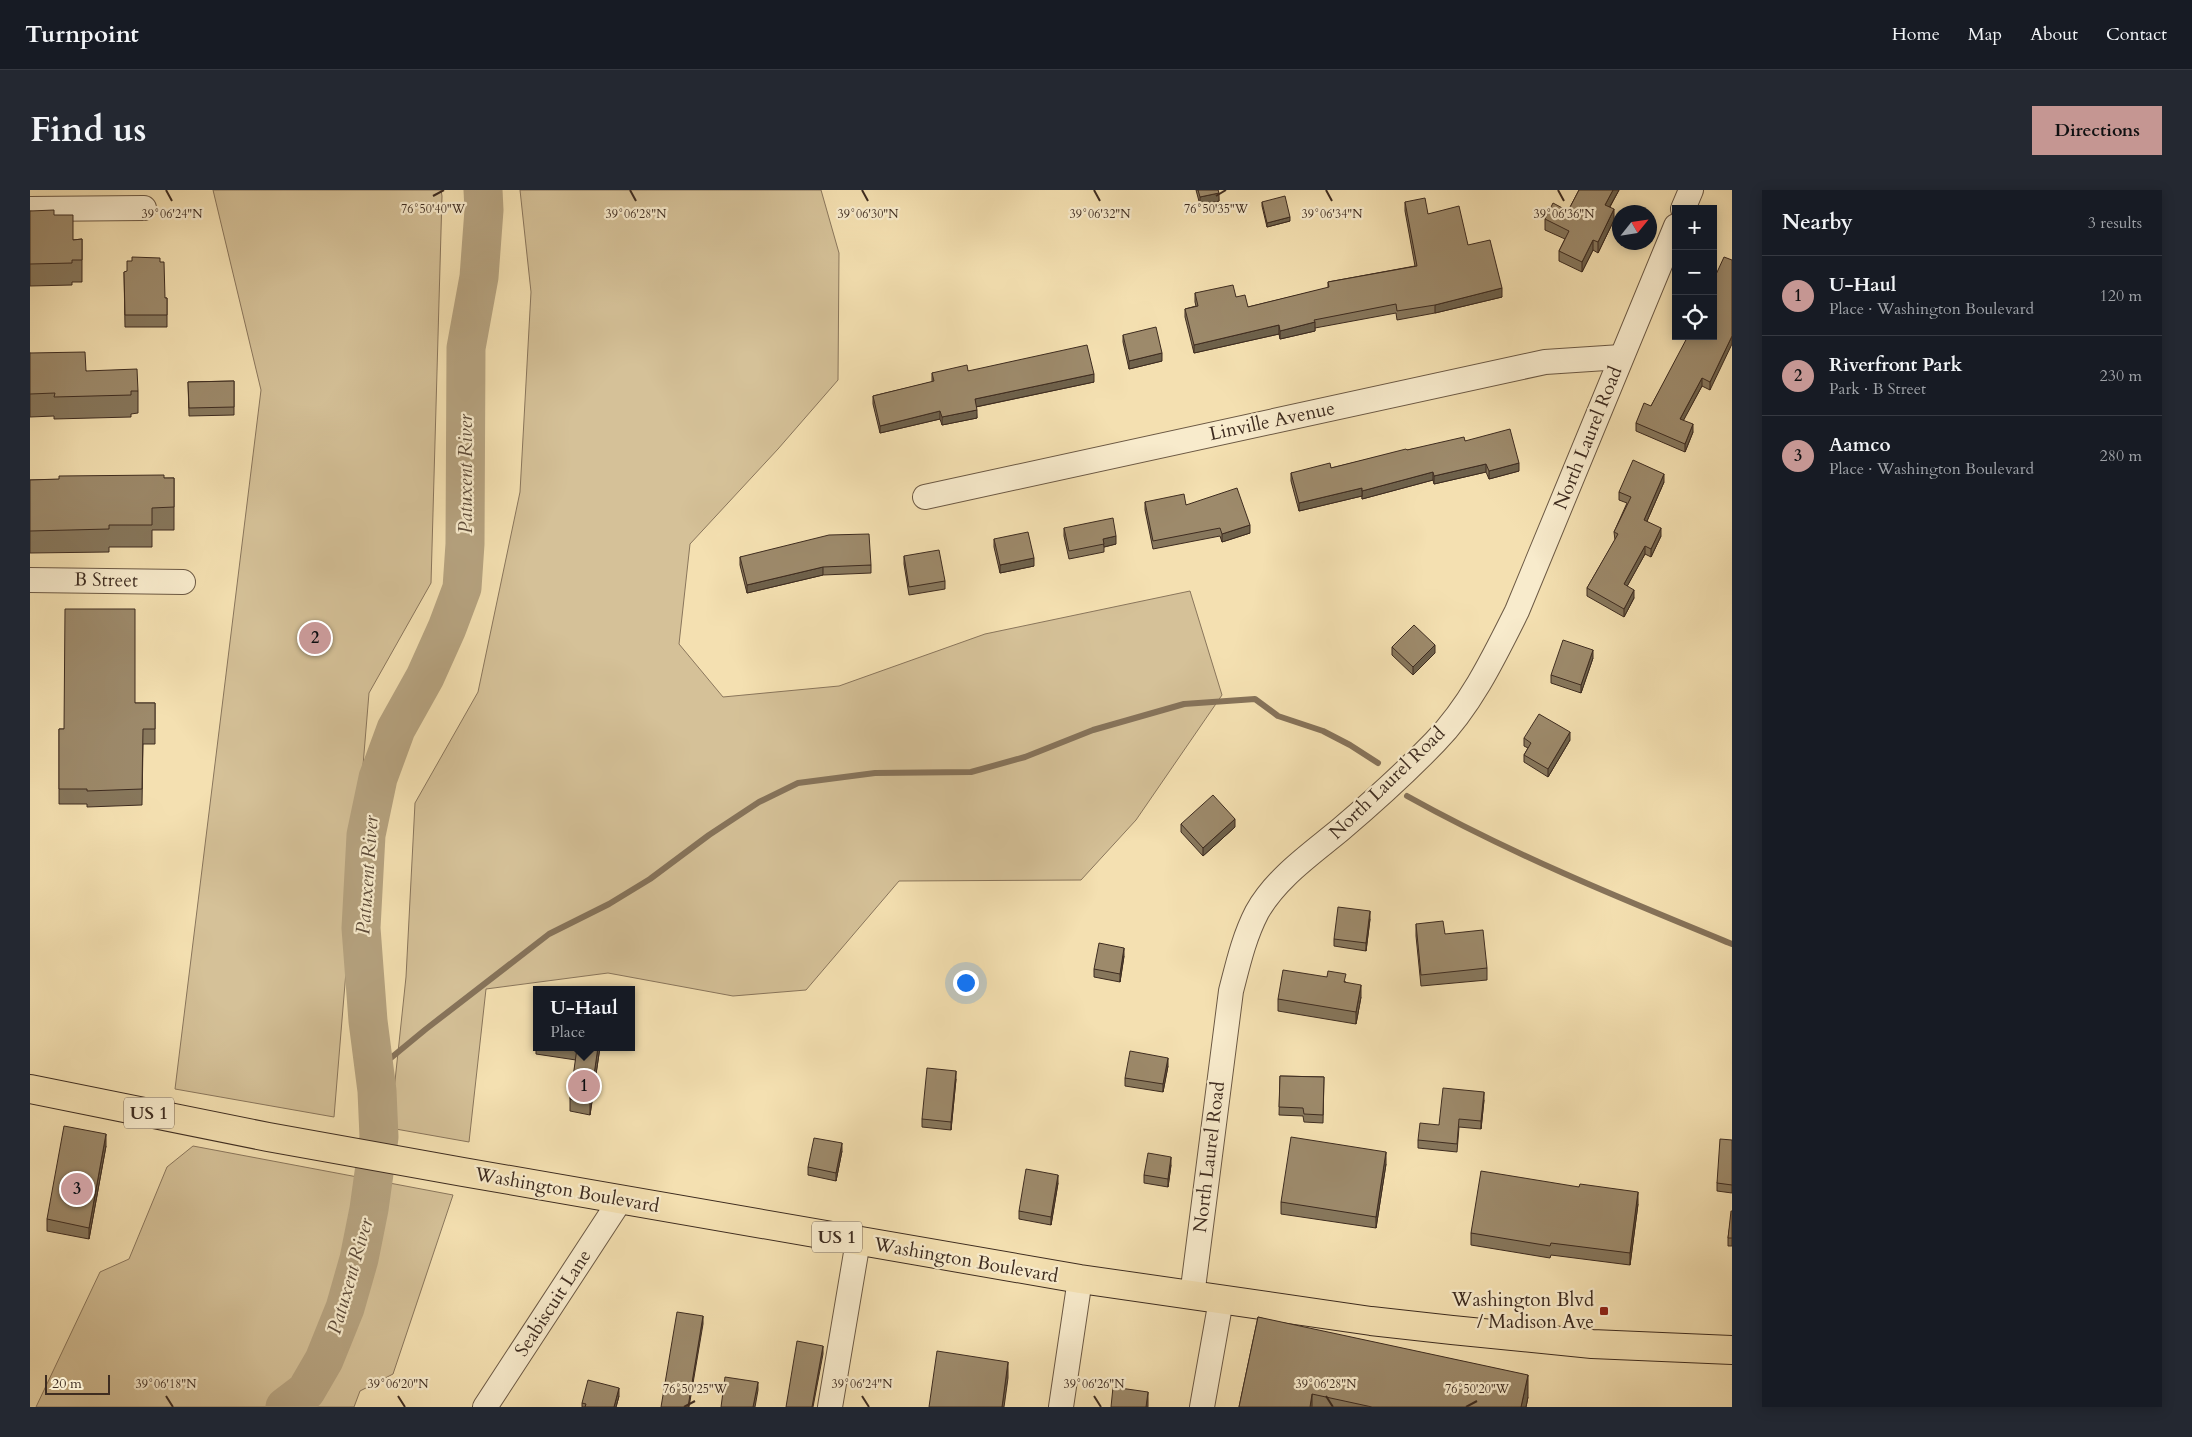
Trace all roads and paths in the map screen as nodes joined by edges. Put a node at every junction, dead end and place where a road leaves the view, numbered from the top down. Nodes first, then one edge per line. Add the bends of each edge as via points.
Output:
1 (1691, 190) edge
2 (1685, 205) edge
3 (144, 208) dead end
4 (30, 209) edge
5 (1672, 236) edge
6 (1621, 357) junction
7 (925, 497) dead end
8 (30, 580) edge
9 (183, 582) dead end
10 (30, 1088) edge
11 (621, 1199) junction
12 (858, 1241) junction
13 (1080, 1279) junction
14 (1192, 1296) junction
15 (1221, 1300) junction
16 (1732, 1350) edge
17 (485, 1407) edge
18 (830, 1407) edge
19 (1061, 1407) edge
20 (1202, 1407) edge

1 - 2 street
3 - 4 street
5 - 6 street, North Laurel Road
6 - 7 street, Linville Avenue via 1545,362
6 - 14 street, North Laurel Road via 1518,611 1469,699 1430,748 1377,799 1273,889 1243,942 1231,991
8 - 9 street, B Street
10 - 11 main road, Washington Boulevard / US 1 via 268,1136
11 - 12 main road, Washington Boulevard / US 1
11 - 17 street, Seabiscuit Lane
12 - 13 main road, Washington Boulevard / US 1
12 - 18 street
13 - 14 main road, Washington Boulevard / US 1
13 - 19 street
14 - 15 main road, Washington Boulevard / US 1
15 - 16 main road, Washington Boulevard / US 1 via 1452,1330 1592,1344
15 - 20 street

